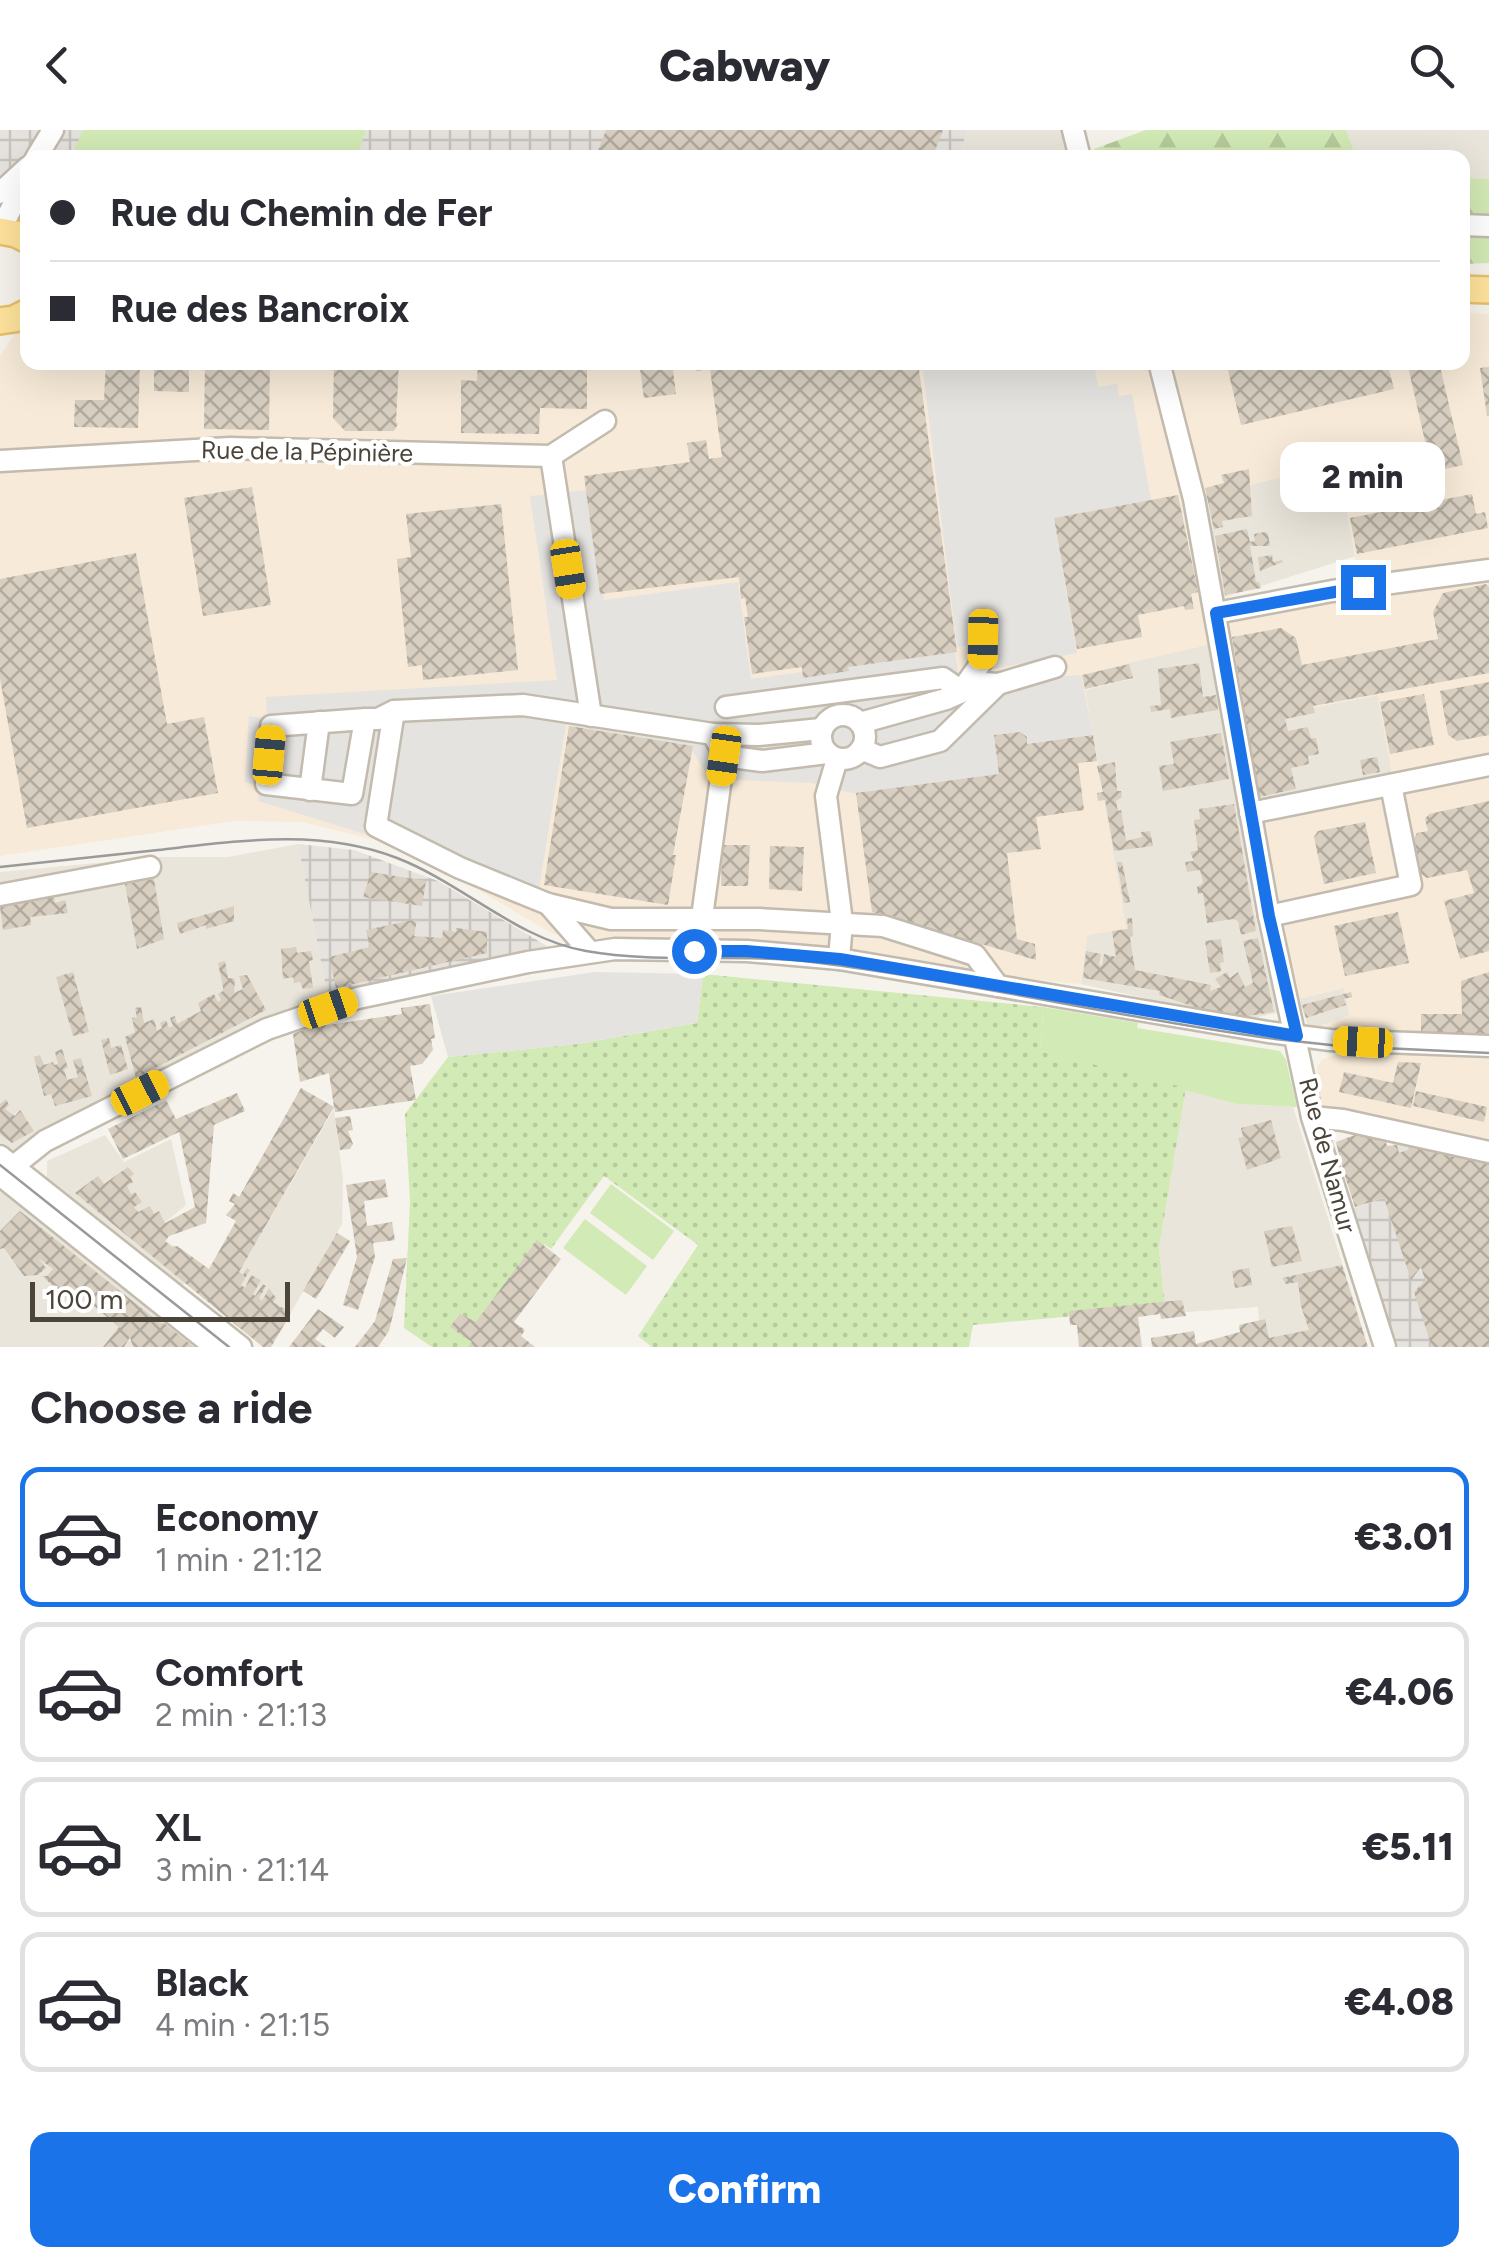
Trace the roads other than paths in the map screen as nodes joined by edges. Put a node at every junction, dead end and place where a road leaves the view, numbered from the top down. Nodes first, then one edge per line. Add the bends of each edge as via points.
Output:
1 (20, 174) edge
2 (0, 192) edge
3 (20, 192) edge
4 (0, 230) edge
5 (1160, 370) edge
6 (605, 421) dead end
7 (551, 456) junction
8 (0, 461) edge
9 (1489, 570) edge
10 (1216, 613) junction
11 (983, 639) dead end
12 (1055, 667) dead end
13 (998, 684) junction
14 (961, 691) junction
15 (726, 707) dead end
16 (394, 711) junction
17 (591, 716) junction
18 (366, 719) junction
19 (320, 722) junction
20 (860, 723) junction
21 (821, 729) junction
22 (713, 734) junction
23 (861, 749) junction
24 (724, 756) junction
25 (832, 756) junction
26 (1489, 766) edge
27 (1391, 785) junction
28 (310, 790) junction
29 (1250, 812) junction
30 (150, 867) dead end
31 (0, 895) edge
32 (548, 904) junction
33 (1269, 916) junction
34 (702, 918) junction
35 (842, 922) junction
36 (590, 952) junction
37 (840, 959) junction
38 (998, 986) junction
39 (1297, 1036) junction
40 (1489, 1046) edge
41 (1312, 1117) junction
42 (1489, 1152) edge
43 (3, 1170) edge
44 (216, 1347) edge
45 (240, 1347) edge
46 (1385, 1347) edge

1 - 2 street
3 - 4 street
5 - 10 street, Rue de Namur
6 - 7 street
7 - 8 street, Rue de la Pépinière via 230,448
7 - 17 street
9 - 10 street
10 - 29 street, Rue de Namur
11 - 14 street via 983,660
12 - 13 street
13 - 14 street
13 - 23 street via 940,741 880,757
14 - 15 street via 944,678
14 - 20 street
16 - 17 street via 523,705
16 - 18 street
16 - 32 street via 376,826
17 - 22 street
18 - 19 street
18 - 28 street via 352,794
19 - 28 street
19 - 28 street via 272,726 266,784
20 - 21 street via 842,714
20 - 23 street
21 - 22 street
21 - 25 street
22 - 24 street
23 - 25 street
24 - 25 street
24 - 34 street
25 - 35 street via 826,796
26 - 27 street
27 - 29 street
27 - 33 street via 1410,885
29 - 33 street, Rue de Namur
30 - 31 street
32 - 34 street via 611,919
32 - 36 street
33 - 39 street, Rue de Namur
34 - 35 street
35 - 37 street
35 - 38 street via 883,926 975,956
36 - 37 street via 746,951
36 - 43 street via 358,998 267,1029 45,1141
37 - 38 street
38 - 39 street
39 - 40 street
39 - 41 street, Rue de Namur
41 - 42 street
41 - 46 street, Rue de Namur
43 - 44 street
43 - 45 street

